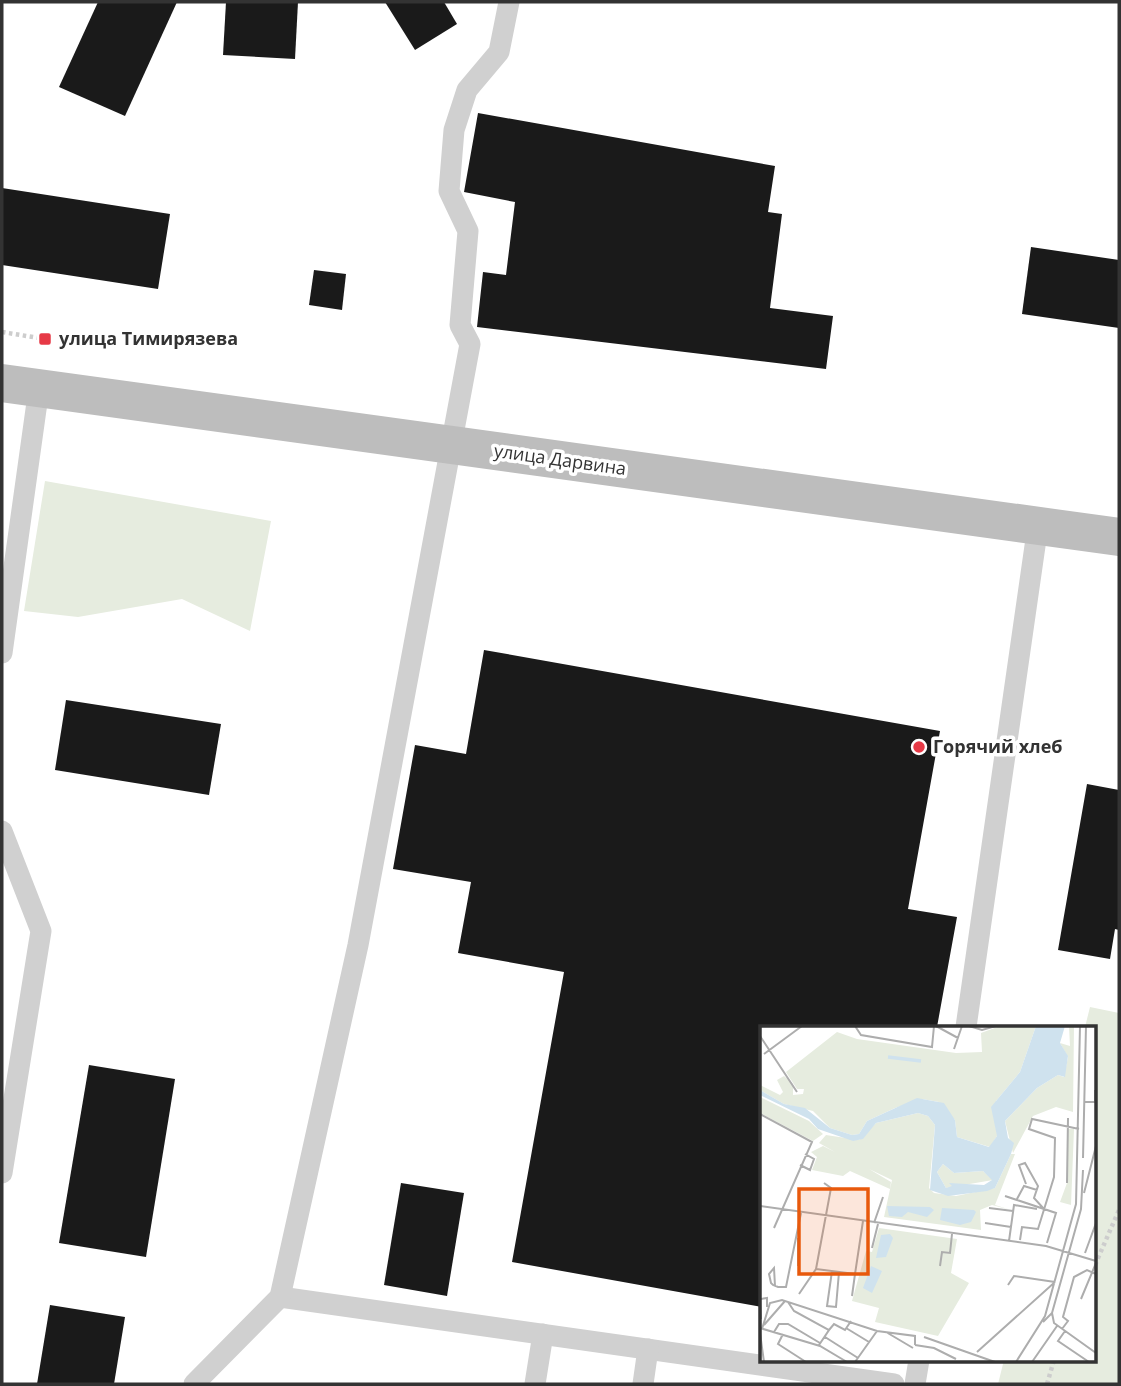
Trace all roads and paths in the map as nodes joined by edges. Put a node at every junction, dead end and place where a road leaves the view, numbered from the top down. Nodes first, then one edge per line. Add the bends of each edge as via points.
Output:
1 (509, 2) edge
2 (2, 332) edge
3 (45, 339) dead end
4 (20, 385) edge
5 (452, 446) junction
6 (1038, 525) junction
7 (1119, 537) edge
8 (2, 653) edge
9 (2, 831) edge
10 (966, 1026) edge
11 (2, 1173) edge
12 (1119, 1210) edge
13 (1096, 1263) edge
14 (280, 1297) junction
15 (543, 1334) junction
16 (649, 1349) junction
17 (919, 1362) edge
18 (1053, 1362) edge
19 (194, 1384) edge
20 (535, 1384) edge
21 (643, 1384) edge
22 (894, 1384) edge
23 (915, 1384) edge
24 (1047, 1384) edge

1 - 5 lane via 499,52 467,90 454,130 449,191 468,231 460,326 470,344
2 - 3 path
4 - 5 main road, улица Дарвина
4 - 8 lane
5 - 6 main road, улица Дарвина
5 - 14 lane via 358,945
6 - 7 main road, улица Дарвина
6 - 10 lane
9 - 11 lane via 41,931
12 - 13 path
14 - 15 lane
14 - 19 lane
15 - 16 lane
15 - 20 lane
16 - 21 lane
16 - 22 lane
17 - 23 lane
18 - 24 path

